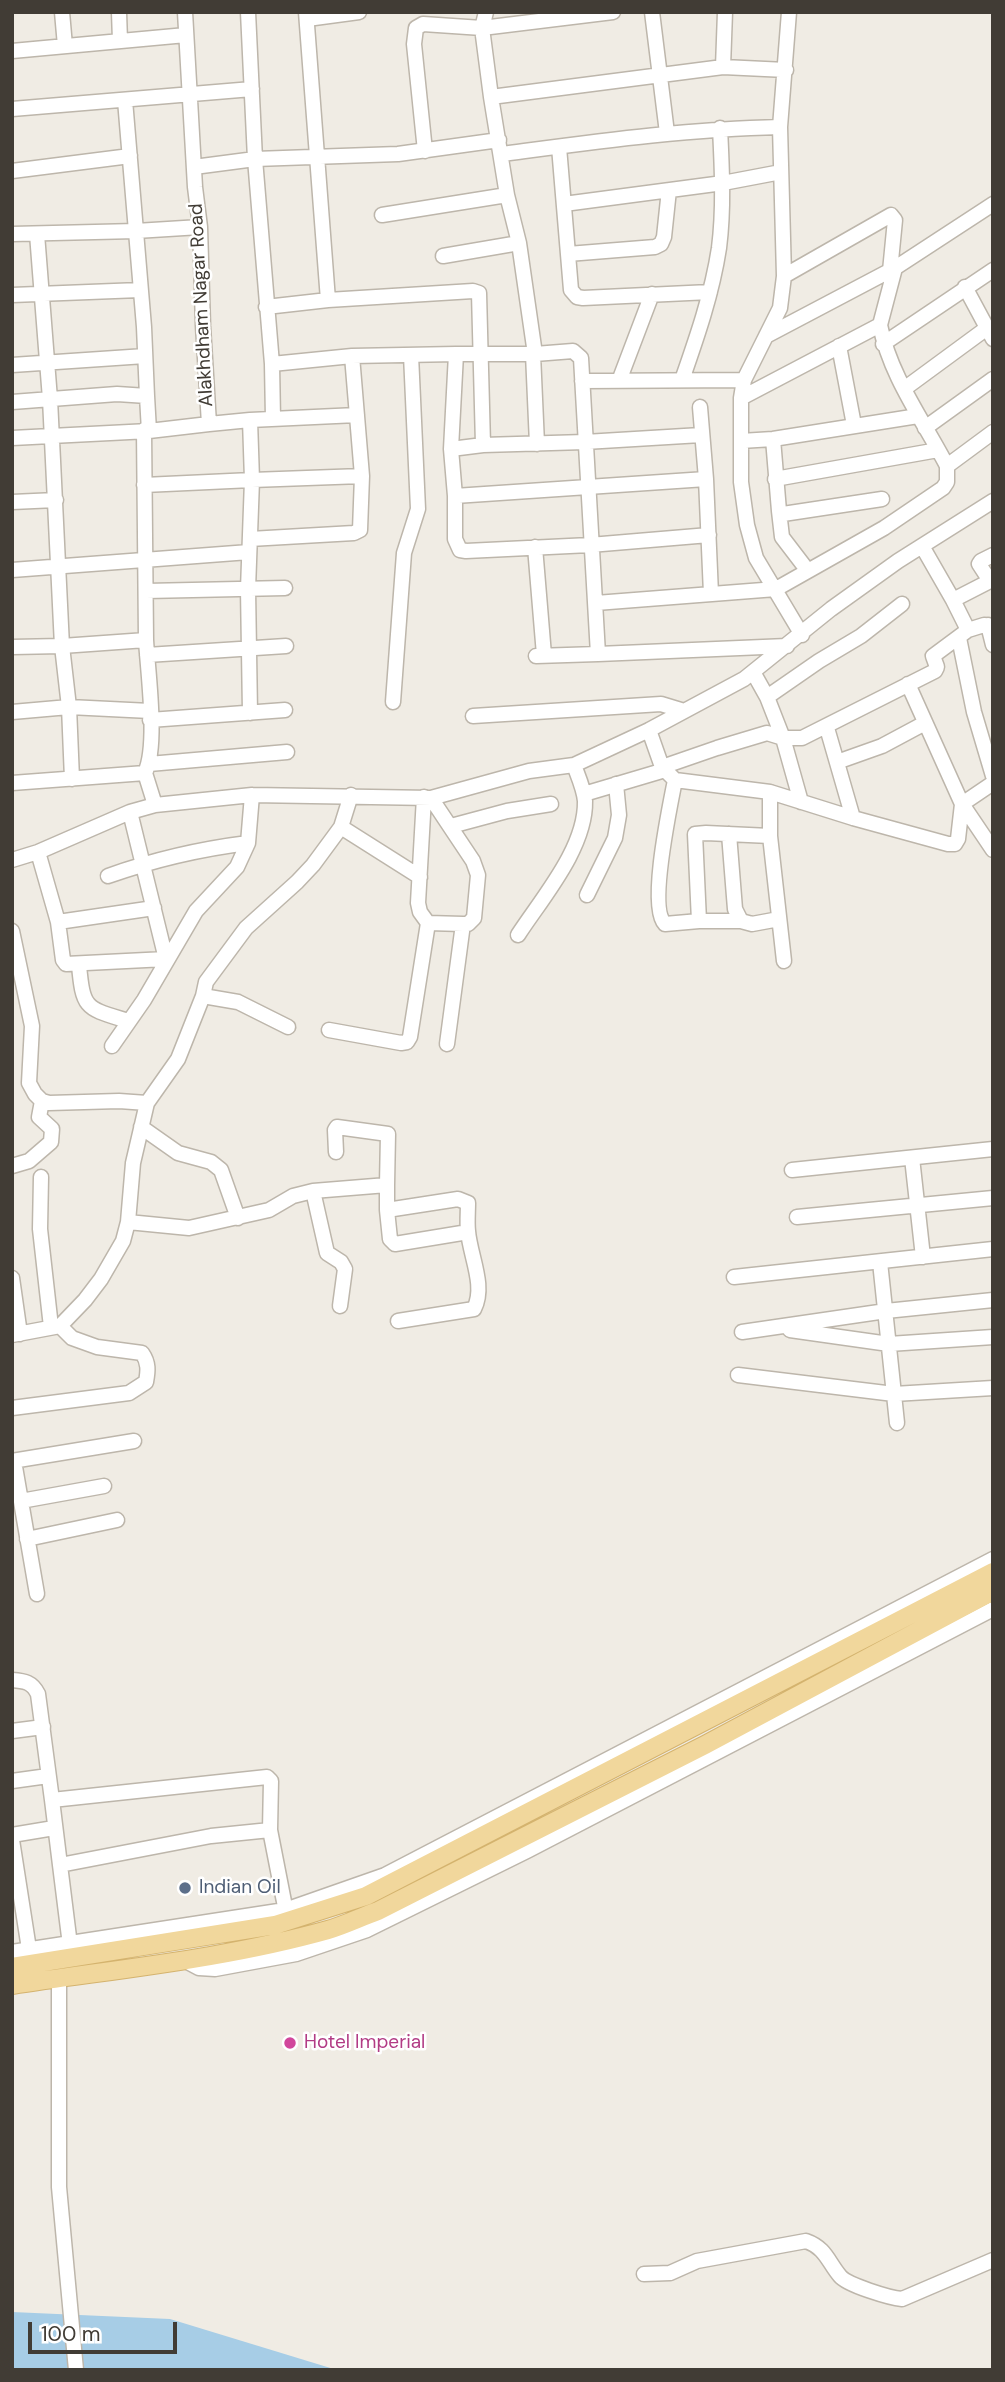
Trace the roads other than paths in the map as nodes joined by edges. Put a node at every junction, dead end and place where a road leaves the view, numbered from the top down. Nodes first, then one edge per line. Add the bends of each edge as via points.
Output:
1 (62, 12) edge
2 (119, 12) edge
3 (185, 12) edge
4 (248, 12) edge
5 (359, 12) edge
6 (486, 12) edge
7 (613, 12) edge
8 (652, 12) edge
9 (725, 12) edge
10 (789, 12) edge
11 (307, 16) edge
12 (482, 28) junction
13 (186, 35) junction
14 (120, 41) junction
15 (65, 46) junction
16 (12, 51) edge
17 (723, 67) junction
18 (786, 69) junction
19 (661, 76) junction
20 (252, 89) junction
21 (190, 94) junction
22 (491, 97) junction
23 (125, 100) junction
24 (12, 109) edge
25 (780, 127) junction
26 (720, 128) junction
27 (667, 133) junction
28 (500, 147) junction
29 (559, 147) junction
30 (425, 150) junction
31 (130, 156) junction
32 (317, 157) junction
33 (255, 159) junction
34 (194, 167) junction
35 (12, 171) edge
36 (781, 172) junction
37 (723, 183) junction
38 (668, 190) junction
39 (507, 195) junction
40 (564, 204) junction
41 (993, 204) edge
42 (382, 215) dead end
43 (200, 227) junction
44 (136, 231) junction
45 (12, 234) edge
46 (37, 234) junction
47 (519, 243) junction
48 (568, 254) junction
49 (443, 256) dead end
50 (893, 270) junction
51 (993, 270) edge
52 (784, 276) junction
53 (965, 287) junction
54 (140, 290) junction
55 (710, 292) junction
56 (652, 293) junction
57 (12, 295) edge
58 (42, 295) junction
59 (328, 300) junction
60 (266, 307) junction
61 (880, 325) junction
62 (990, 334) edge
63 (766, 336) junction
64 (883, 344) junction
65 (839, 346) junction
66 (456, 354) junction
67 (480, 354) junction
68 (534, 354) junction
69 (411, 355) junction
70 (145, 356) junction
71 (352, 356) junction
72 (46, 363) junction
73 (272, 364) junction
74 (12, 365) edge
75 (993, 379) edge
76 (682, 380) junction
77 (744, 380) junction
78 (582, 381) junction
79 (619, 381) junction
80 (904, 389) junction
81 (147, 396) junction
82 (50, 398) junction
83 (741, 398) junction
84 (12, 402) edge
85 (700, 407) dead end
86 (357, 415) junction
87 (273, 419) junction
88 (250, 420) junction
89 (922, 422) junction
90 (209, 424) junction
91 (854, 425) junction
92 (146, 431) junction
93 (993, 432) edge
94 (701, 435) junction
95 (52, 436) junction
96 (12, 438) edge
97 (773, 439) junction
98 (741, 441) junction
99 (585, 442) junction
100 (537, 444) junction
101 (483, 445) junction
102 (451, 449) junction
103 (938, 450) junction
104 (947, 466) junction
105 (362, 476) junction
106 (775, 478) junction
107 (706, 479) junction
108 (252, 480) junction
109 (144, 485) junction
110 (588, 489) junction
111 (455, 496) junction
112 (882, 499) dead end
113 (55, 500) junction
114 (12, 502) edge
115 (993, 502) edge
116 (779, 511) junction
117 (709, 535) junction
118 (590, 545) junction
119 (250, 546) junction
120 (922, 546) junction
121 (535, 547) junction
122 (993, 555) edge
123 (145, 561) junction
124 (59, 565) junction
125 (12, 570) edge
126 (808, 571) junction
127 (991, 584) edge
128 (285, 588) dead end
129 (248, 589) junction
130 (776, 589) junction
131 (146, 591) junction
132 (711, 594) junction
133 (953, 600) junction
134 (596, 603) junction
135 (902, 604) dead end
136 (990, 626) edge
137 (963, 634) junction
138 (802, 635) junction
139 (993, 645) edge
140 (62, 646) junction
141 (286, 646) dead end
142 (787, 646) junction
143 (12, 647) edge
144 (147, 648) junction
145 (247, 648) junction
146 (598, 654) junction
147 (752, 672) junction
148 (908, 684) junction
149 (767, 696) junction
150 (393, 702) dead end
151 (69, 707) junction
152 (285, 710) dead end
153 (684, 711) junction
154 (12, 712) edge
155 (250, 713) junction
156 (150, 715) junction
157 (473, 716) dead end
158 (925, 723) junction
159 (827, 728) junction
160 (649, 730) junction
161 (783, 738) junction
162 (287, 752) dead end
163 (837, 762) junction
164 (574, 765) junction
165 (147, 769) junction
166 (667, 772) junction
167 (993, 776) edge
168 (72, 779) junction
169 (12, 783) edge
170 (993, 783) edge
171 (616, 784) junction
172 (770, 792) junction
173 (584, 794) junction
174 (252, 795) junction
175 (351, 795) junction
176 (427, 798) junction
177 (801, 802) junction
178 (551, 804) dead end
179 (962, 804) junction
180 (155, 805) junction
181 (130, 812) junction
182 (853, 818) junction
183 (341, 827) junction
184 (451, 827) junction
185 (729, 834) junction
186 (770, 836) junction
187 (248, 843) junction
188 (992, 845) edge
189 (38, 852) junction
190 (12, 860) edge
191 (144, 863) junction
192 (108, 876) dead end
193 (420, 877) junction
194 (587, 895) dead end
195 (154, 908) junction
196 (779, 919) junction
197 (699, 921) junction
198 (741, 921) junction
199 (58, 922) junction
200 (428, 923) junction
201 (463, 924) junction
202 (12, 931) edge
203 (518, 935) dead end
204 (166, 959) junction
205 (784, 961) dead end
206 (79, 965) junction
207 (203, 996) junction
208 (128, 1021) junction
209 (288, 1027) dead end
210 (329, 1030) dead end
211 (447, 1044) dead end
212 (112, 1046) dead end
213 (42, 1101) junction
214 (147, 1103) junction
215 (141, 1127) junction
216 (993, 1149) edge
217 (336, 1152) dead end
218 (912, 1158) junction
219 (12, 1166) edge
220 (792, 1170) dead end
221 (41, 1177) dead end
222 (387, 1185) junction
223 (313, 1191) junction
224 (993, 1198) edge
225 (918, 1207) junction
226 (387, 1210) junction
227 (797, 1217) dead end
228 (237, 1218) junction
229 (128, 1222) junction
230 (468, 1232) junction
231 (993, 1249) edge
232 (923, 1257) junction
233 (880, 1262) junction
234 (734, 1277) dead end
235 (12, 1278) edge
236 (993, 1300) edge
237 (340, 1306) dead end
238 (886, 1311) junction
239 (398, 1321) dead end
240 (55, 1326) junction
241 (775, 1328) junction
242 (741, 1332) dead end
243 (16, 1334) edge
244 (993, 1337) edge
245 (890, 1344) junction
246 (738, 1375) dead end
247 (993, 1388) edge
248 (894, 1394) junction
249 (12, 1408) edge
250 (897, 1423) dead end
251 (134, 1441) dead end
252 (13, 1461) edge
253 (104, 1486) dead end
254 (21, 1501) junction
255 (117, 1520) dead end
256 (27, 1539) junction
257 (993, 1559) edge
258 (993, 1572) edge
259 (993, 1591) edge
260 (37, 1594) dead end
261 (993, 1609) edge
262 (12, 1680) edge
263 (43, 1727) junction
264 (12, 1731) edge
265 (48, 1776) junction
266 (12, 1781) edge
267 (52, 1800) junction
268 (54, 1828) junction
269 (270, 1830) junction
270 (12, 1835) edge
271 (12, 1840) edge
272 (60, 1864) junction
273 (287, 1916) junction
274 (29, 1949) junction
275 (71, 1951) junction
276 (12, 1952) edge
277 (184, 1960) junction
278 (12, 1967) edge
279 (59, 1978) junction
280 (12, 1985) edge
281 (993, 2260) edge
282 (644, 2274) dead end
283 (76, 2370) edge

1 - 15 street
2 - 14 street
3 - 13 street, Alakhdham Nagar Road
4 - 20 street
5 - 11 street
6 - 12 street
7 - 12 street
8 - 19 street
9 - 17 street
10 - 18 street
11 - 32 street
12 - 22 street
12 - 30 street via 416,27
13 - 14 street
13 - 21 street, Alakhdham Nagar Road
14 - 15 street
15 - 16 street
17 - 18 street
17 - 19 street
18 - 25 street
19 - 22 street
19 - 27 street
20 - 21 street
20 - 33 street
21 - 23 street
21 - 34 street, Alakhdham Nagar Road
22 - 28 street
23 - 24 street
23 - 31 street
25 - 26 street
25 - 36 street
26 - 27 street
26 - 37 street
27 - 29 street
28 - 29 street
28 - 30 street
28 - 39 street
29 - 40 street
30 - 32 street
31 - 35 street
31 - 44 street
32 - 33 street
32 - 59 street
33 - 34 street
33 - 60 street
34 - 43 street, Alakhdham Nagar Road
36 - 37 street
36 - 52 street
37 - 38 street
37 - 55 street via 719,247
38 - 40 street
38 - 48 street via 661,244
39 - 42 street
39 - 47 street
40 - 48 street
41 - 50 street
43 - 44 street
43 - 90 street, Alakhdham Nagar Road
44 - 46 street
44 - 54 street
45 - 46 street
46 - 58 street
47 - 49 street
47 - 68 street
48 - 56 street via 571,290 577,297
50 - 52 street via 895,220 891,215
50 - 61 street
50 - 63 street
51 - 53 street
52 - 63 street via 780,308
53 - 62 street
53 - 64 street
54 - 58 street
54 - 70 street
55 - 56 street
55 - 76 street
56 - 79 street
57 - 58 street
58 - 72 street
59 - 60 street
59 - 67 street via 479,293
60 - 73 street
61 - 64 street
61 - 65 street
62 - 80 street
63 - 77 street
64 - 80 street
65 - 83 street
65 - 91 street
66 - 67 street
66 - 69 street
66 - 102 street
67 - 68 street
67 - 101 street
68 - 78 street via 577,353
68 - 100 street
69 - 71 street
69 - 150 street via 418,509 404,553
70 - 72 street
70 - 81 street
71 - 73 street
71 - 86 street
72 - 74 street
72 - 82 street
73 - 87 street
75 - 89 street
76 - 77 street
76 - 79 street
77 - 83 street
78 - 79 street
78 - 99 street
80 - 89 street
81 - 82 street
81 - 92 street
82 - 84 street
82 - 95 street
83 - 98 street
85 - 94 street
86 - 87 street, Alakhdham Nagar Road
86 - 105 street
87 - 88 street, Alakhdham Nagar Road
88 - 90 street, Alakhdham Nagar Road
88 - 108 street
89 - 91 street
89 - 103 street
90 - 92 street
91 - 97 street
92 - 95 street
92 - 109 street
93 - 104 street
94 - 99 street
94 - 107 street
95 - 96 street
95 - 113 street
97 - 98 street
97 - 106 street
98 - 130 street via 747,525 756,558
99 - 100 street
99 - 110 street
100 - 101 street
101 - 102 street
102 - 111 street
103 - 104 street
103 - 106 street
104 - 126 street via 943,488
105 - 108 street
105 - 119 street via 360,530
106 - 116 street
107 - 110 street
107 - 117 street
108 - 109 street
108 - 119 street
109 - 123 street
110 - 111 street
110 - 118 street
111 - 121 street via 455,539 460,550
112 - 116 street via 787,514
113 - 114 street
113 - 124 street
115 - 120 street
116 - 126 street via 782,537
117 - 118 street
117 - 132 street
118 - 121 street
118 - 134 street
119 - 123 street
119 - 129 street
120 - 133 street
120 - 138 street via 831,609
121 - 146 street via 539,655
122 - 127 street via 979,564
123 - 124 street
123 - 131 street
124 - 125 street
124 - 140 street
126 - 130 street
127 - 133 street
128 - 129 street
129 - 131 street
129 - 145 street
130 - 132 street
130 - 138 street
131 - 144 street
132 - 134 street
133 - 137 street
134 - 146 street
135 - 149 street
136 - 137 street
136 - 139 street
137 - 148 street via 933,656 935,671
137 - 167 street via 974,712
138 - 142 street
140 - 143 street
140 - 144 street
140 - 151 street
141 - 145 street
142 - 146 street
142 - 147 street
144 - 145 street
144 - 156 street
145 - 155 street
147 - 149 street
147 - 153 street
148 - 158 street
148 - 159 street
149 - 161 street
151 - 154 street
151 - 156 street
151 - 168 street
152 - 155 street
153 - 157 street via 661,704
153 - 160 street
155 - 156 street
156 - 165 street
158 - 163 street via 882,746
158 - 179 street
159 - 161 street via 802,738
159 - 163 street
160 - 164 street
160 - 166 street
161 - 166 street via 767,733 717,747
161 - 177 street
162 - 165 street
163 - 182 street
164 - 173 street
164 - 176 street via 530,771
165 - 168 street
165 - 180 street
166 - 171 street
166 - 172 street
166 - 197 street via 658,900 661,920 665,924
168 - 169 street
170 - 179 street
171 - 173 street
171 - 194 street via 619,815 615,838
172 - 177 street
172 - 186 street
173 - 203 street via 583,820 570,855
174 - 175 street
174 - 180 street
174 - 187 street
175 - 176 street
175 - 183 street
176 - 184 street
176 - 193 street
177 - 182 street
178 - 184 street via 507,810
179 - 182 street via 955,844
179 - 188 street
180 - 181 street
181 - 189 street
181 - 191 street
183 - 193 street
183 - 207 street via 297,882 246,928 206,982
184 - 201 street via 478,875 474,918
185 - 186 street
185 - 197 street via 695,834
185 - 198 street via 735,909
186 - 196 street
187 - 191 street
187 - 204 street via 237,867 196,911
189 - 190 street
189 - 199 street
191 - 192 street
191 - 195 street
193 - 200 street via 418,903
195 - 199 street
195 - 204 street
196 - 198 street
196 - 205 street
197 - 198 street
199 - 206 street via 63,960
200 - 201 street
200 - 210 street via 407,1042
201 - 211 street
202 - 213 street via 32,1026 29,1083
204 - 206 street
204 - 208 street
206 - 208 street via 81,989 91,1009
207 - 209 street via 238,1002
207 - 214 street via 178,1059
208 - 212 street
213 - 214 street
213 - 219 street via 39,1116 52,1129 51,1142 29,1161
214 - 215 street
215 - 228 street via 178,1153 211,1162 221,1170
215 - 229 street
216 - 218 street
217 - 222 street via 337,1128 387,1133
218 - 220 street
218 - 225 street
221 - 240 street via 40,1229
222 - 223 street
222 - 226 street
223 - 228 street
223 - 237 street via 325,1248 345,1269
224 - 225 street
225 - 227 street
225 - 232 street
226 - 230 street via 390,1239 395,1244
226 - 230 street via 458,1199 468,1203
228 - 229 street via 189,1228
229 - 240 street via 101,1279
230 - 239 street via 477,1275 474,1309
231 - 232 street
232 - 233 street
233 - 234 street
233 - 238 street
235 - 243 street
236 - 238 street
238 - 241 street
238 - 245 street
240 - 243 street
240 - 249 street via 97,1347 142,1353 147,1360 146,1382 129,1393
241 - 242 street
241 - 245 street
244 - 245 street
245 - 248 street
246 - 248 street
247 - 248 street
248 - 250 street
251 - 252 street
252 - 254 street
253 - 254 street
254 - 256 street
255 - 256 street
256 - 260 street
257 - 273 street via 385,1875
258 - 273 main road via 366,1896
259 - 277 main road via 705,1745 378,1911 330,1929
261 - 277 street via 367,1930 296,1954 215,1969 199,1968
262 - 263 street via 34,1686
263 - 264 street
263 - 265 street
265 - 266 street
265 - 267 street
267 - 268 street
267 - 269 street via 267,1777 271,1780
268 - 270 street
268 - 272 street
269 - 272 street
269 - 273 street
271 - 274 street
272 - 275 street
273 - 275 main road
274 - 275 street
274 - 276 street
275 - 278 main road
277 - 279 main road
279 - 280 main road
279 - 283 street via 59,2187
281 - 282 street via 902,2298 890,2298 843,2279 828,2256 806,2241 697,2261 670,2273

